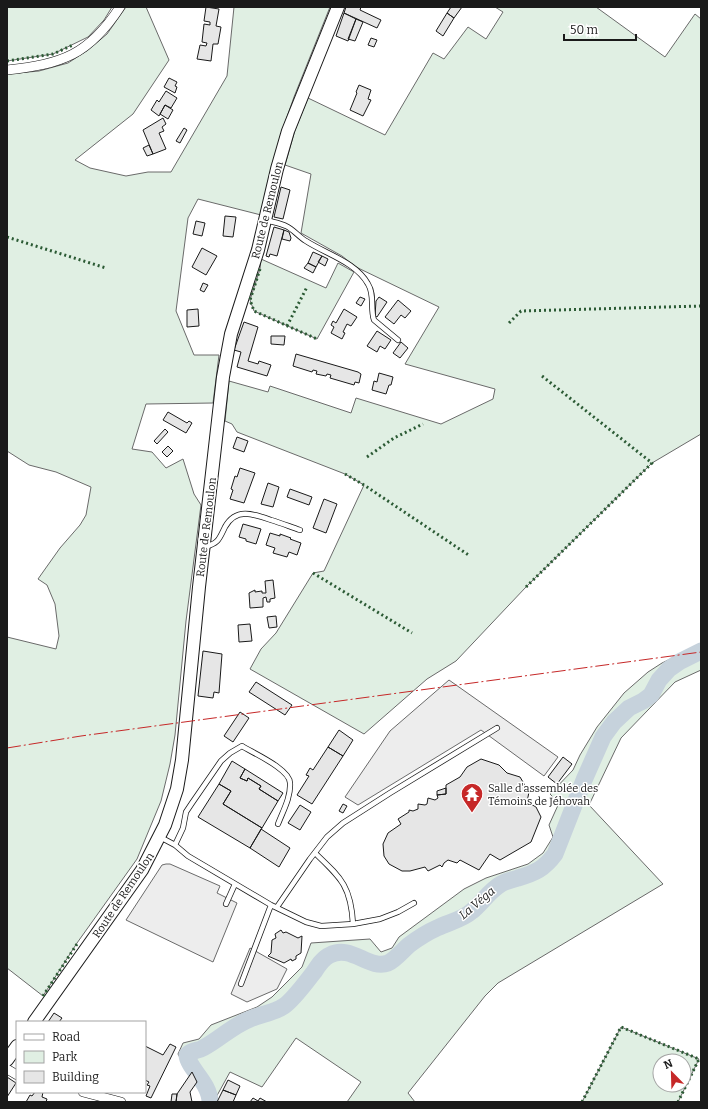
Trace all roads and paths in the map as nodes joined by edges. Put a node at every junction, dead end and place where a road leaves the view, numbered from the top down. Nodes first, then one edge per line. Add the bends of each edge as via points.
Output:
1 (120, 7) edge
2 (338, 7) edge
3 (7, 70) edge
4 (266, 220) junction
5 (398, 340) dead end
6 (300, 530) dead end
7 (203, 548) junction
8 (497, 728) dead end
9 (278, 824) dead end
10 (160, 837) junction
11 (175, 845) junction
12 (315, 853) junction
13 (235, 884) junction
14 (414, 903) dead end
15 (226, 904) dead end
16 (271, 905) junction
17 (277, 907) junction
18 (353, 924) junction
19 (241, 984) dead end
20 (35, 1021) edge
21 (16, 1047) edge
22 (7, 1060) edge
23 (7, 1069) edge
24 (16, 1074) edge
25 (87, 1093) edge
26 (122, 1102) edge

1 - 3 street via 108,25 72,55 33,67
2 - 4 main road, Route de Remoulon via 288,131
4 - 5 lane via 287,226 315,247 353,267 364,277 371,291 374,320
4 - 7 main road, Route de Remoulon via 231,334
6 - 7 lane via 251,513 241,514 228,521 218,541
7 - 10 main road, Route de Remoulon via 182,760 177,789
8 - 12 lane via 355,814 327,837
9 - 11 lane via 288,798 290,781 272,762 242,746 222,761 192,803 186,812 183,828
10 - 11 lane
10 - 20 main road, Route de Remoulon via 142,870
11 - 13 lane via 188,856
12 - 17 lane
12 - 18 lane via 339,877 347,890
13 - 15 lane
13 - 16 lane
14 - 18 lane via 390,916
16 - 17 lane
16 - 19 lane
17 - 18 lane via 306,922 321,926
21 - 22 main road
23 - 24 street
25 - 26 street

